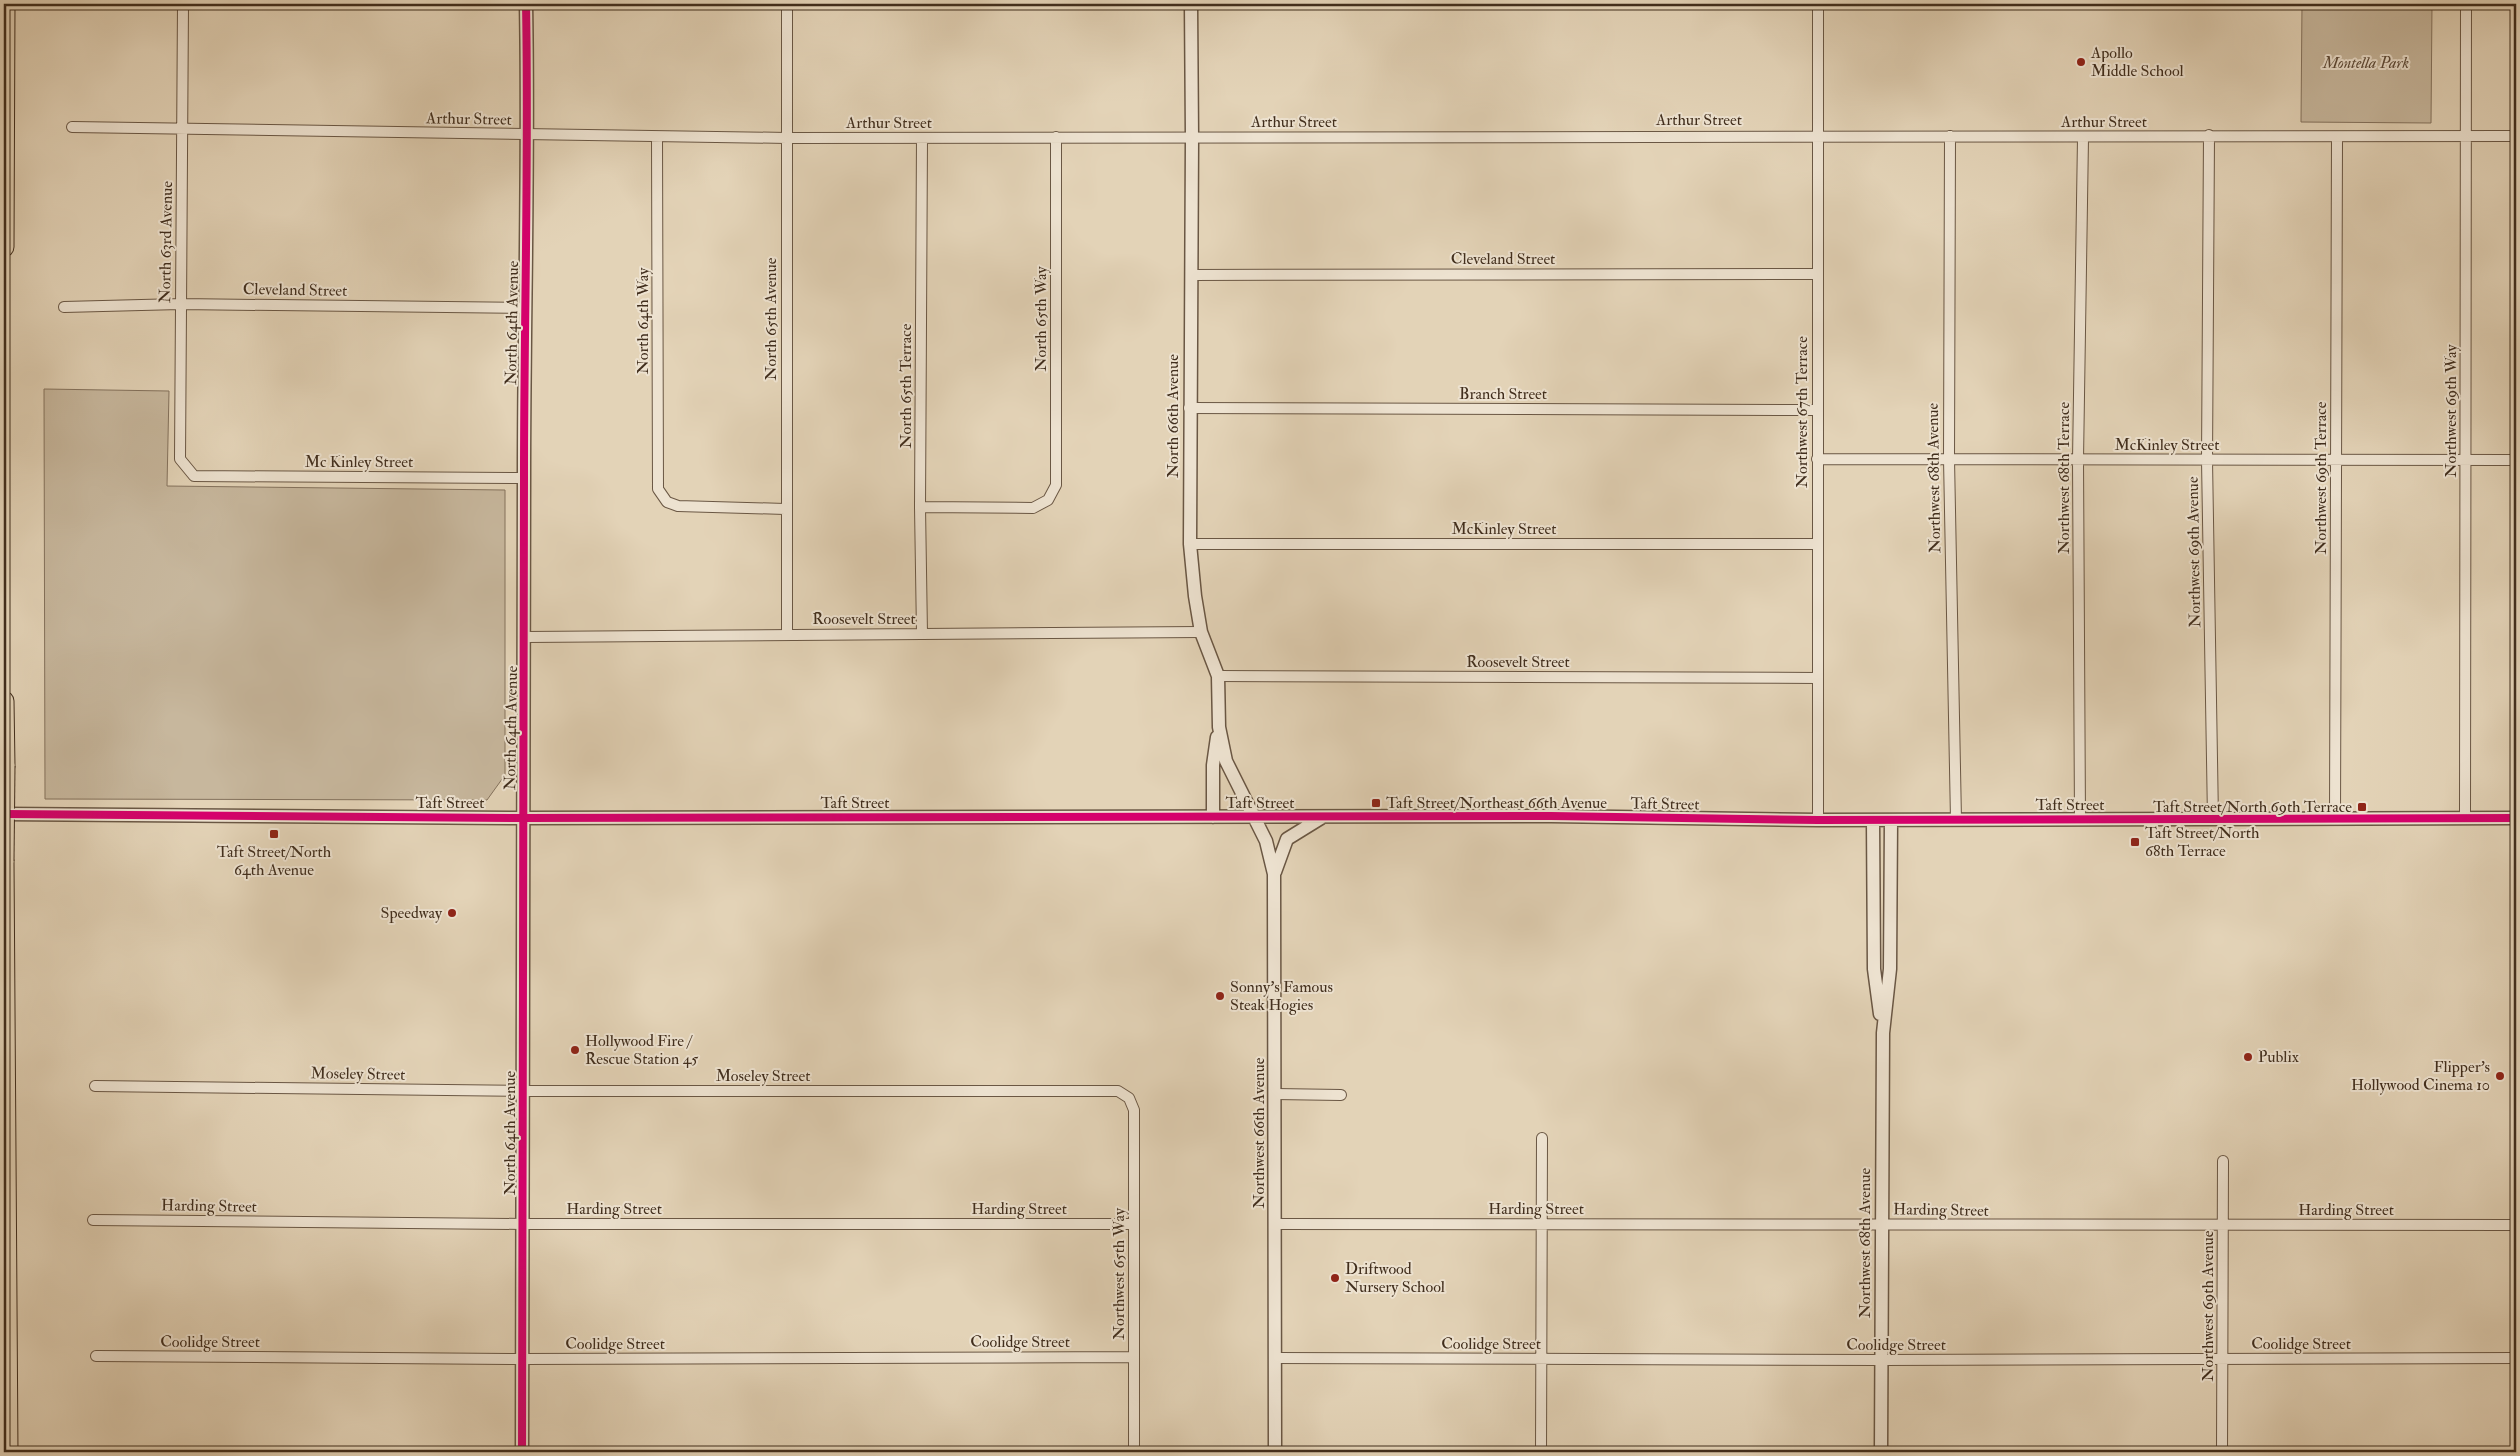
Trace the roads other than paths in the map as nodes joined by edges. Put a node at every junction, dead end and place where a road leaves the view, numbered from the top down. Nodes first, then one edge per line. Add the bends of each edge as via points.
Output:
1 (5, 4) edge
2 (183, 4) edge
3 (526, 4) edge
4 (787, 4) edge
5 (1191, 4) edge
6 (1816, 4) edge
7 (2466, 4) edge
8 (72, 127) dead end
9 (182, 128) junction
10 (529, 135) junction
11 (1817, 135) junction
12 (1950, 136) junction
13 (2209, 136) junction
14 (2466, 136) junction
15 (2516, 136) edge
16 (657, 137) junction
17 (1056, 137) junction
18 (2337, 137) junction
19 (787, 138) junction
20 (922, 138) junction
21 (1192, 138) junction
22 (2083, 138) junction
23 (4, 247) edge
24 (1816, 274) junction
25 (1191, 275) junction
26 (180, 304) junction
27 (64, 307) dead end
28 (526, 308) junction
29 (1189, 408) junction
30 (1817, 410) junction
31 (1817, 459) junction
32 (1949, 459) junction
33 (2078, 460) junction
34 (2208, 460) junction
35 (2336, 460) junction
36 (2466, 460) junction
37 (2516, 460) edge
38 (194, 476) joint
39 (524, 478) junction
40 (920, 507) junction
41 (785, 508) junction
42 (1190, 544) junction
43 (1817, 544) junction
44 (1201, 632) junction
45 (922, 634) junction
46 (786, 635) junction
47 (526, 637) junction
48 (1218, 676) junction
49 (1818, 678) junction
50 (4, 701) edge
51 (1219, 727) junction
52 (4, 766) edge
53 (4, 814) edge
54 (1212, 817) junction
55 (1255, 817) junction
56 (1323, 817) junction
57 (524, 818) junction
58 (2465, 818) junction
59 (2516, 818) edge
60 (2080, 819) junction
61 (2213, 819) junction
62 (2335, 819) junction
63 (1818, 820) junction
64 (1873, 820) junction
65 (1892, 820) junction
66 (1956, 820) junction
67 (4, 862) edge
68 (1274, 874) junction
69 (1883, 1034) junction
70 (95, 1086) dead end
71 (524, 1091) junction
72 (1275, 1094) junction
73 (1341, 1095) dead end
74 (1129, 1098) joint
75 (1542, 1138) dead end
76 (2223, 1161) dead end
77 (93, 1220) dead end
78 (524, 1224) junction
79 (1134, 1224) junction
80 (1275, 1224) junction
81 (1542, 1224) junction
82 (1881, 1224) junction
83 (2516, 1224) edge
84 (2223, 1226) junction
85 (96, 1356) dead end
86 (1134, 1357) junction
87 (1275, 1358) junction
88 (2516, 1358) edge
89 (1542, 1359) junction
90 (523, 1360) junction
91 (1881, 1360) junction
92 (2223, 1360) junction
93 (8, 1452) edge
94 (522, 1452) edge
95 (1134, 1452) edge
96 (1275, 1452) edge
97 (1541, 1452) edge
98 (1881, 1452) edge
99 (2222, 1452) edge

1 - 23 highway
2 - 9 street, North 63rd Avenue
3 - 10 street, North 64th Avenue
4 - 19 street, North 65th Avenue
5 - 21 street, North 66th Avenue
6 - 11 street, Northwest 67th Terrace
7 - 14 street, Northwest 69th Way
8 - 9 street, Arthur Street
9 - 10 street, Arthur Street
9 - 26 street, North 63rd Avenue
10 - 16 street, Arthur Street
10 - 28 street, North 64th Avenue
11 - 12 street, Arthur Street
11 - 21 street, Arthur Street
11 - 24 street, Northwest 67th Terrace
12 - 22 street, Arthur Street
12 - 32 street, Northwest 68th Avenue
13 - 18 street, Arthur Street
13 - 22 street, Arthur Street
13 - 34 street, Northwest 69th Avenue
14 - 15 street, Arthur Street
14 - 18 street, Arthur Street
14 - 36 street, Northwest 69th Way
16 - 19 street, Arthur Street
16 - 41 street, North 64th Way via 658,489 667,502 678,506
17 - 20 street, Arthur Street
17 - 21 street, Arthur Street
17 - 40 street, North 65th Way via 1056,485 1048,500 1033,508
18 - 35 street, Northwest 69th Terrace
19 - 20 street, Arthur Street
19 - 41 street, North 65th Avenue
20 - 40 street, North 65th Terrace
21 - 25 street, North 66th Avenue
22 - 33 street, Northwest 68th Terrace
24 - 25 street, Cleveland Street
24 - 30 street, Northwest 67th Terrace
25 - 29 street, North 66th Avenue
26 - 27 street, Cleveland Street
26 - 28 street, Cleveland Street
26 - 38 street, North 63rd Avenue via 180,459
28 - 39 street, North 64th Avenue
29 - 30 street, Branch Street
29 - 42 street, North 66th Avenue
30 - 31 street, Northwest 67th Terrace
31 - 32 street, McKinley Street
31 - 43 street, Northwest 67th Terrace
32 - 33 street, McKinley Street
32 - 66 street, Northwest 68th Avenue
33 - 34 street, McKinley Street
33 - 60 street, Northwest 68th Terrace
34 - 35 street, McKinley Street
34 - 61 street, Northwest 69th Avenue
35 - 36 street, McKinley Street
35 - 62 street, Northwest 69th Terrace
36 - 37 street, McKinley Street
36 - 58 street, Northwest 69th Way
38 - 39 street, Mc Kinley Street
39 - 47 street, North 64th Avenue
40 - 45 street, North 65th Terrace
41 - 46 street, North 65th Avenue
42 - 43 street, McKinley Street
42 - 44 street, North 66th Avenue
43 - 49 street, Northwest 67th Terrace
44 - 45 street, Roosevelt Street
44 - 48 street, North 66th Avenue
45 - 46 street, Roosevelt Street
46 - 47 street, Roosevelt Street
47 - 57 street, North 64th Avenue
48 - 49 street, Roosevelt Street
48 - 51 street, North 66th Avenue
49 - 63 street, Northwest 67th Terrace
50 - 52 highway
51 - 54 street via 1213,766
51 - 55 street, North 66th Avenue via 1226,762
52 - 67 highway, bridge
53 - 57 street, Taft Street
54 - 55 street, Taft Street
54 - 57 street, Taft Street
55 - 56 street, Taft Street
55 - 68 street, Northwest 66th Avenue via 1266,841
56 - 63 street, Taft Street
56 - 68 street via 1287,839
57 - 71 street, North 64th Avenue
58 - 59 street, Taft Street
58 - 62 street, Taft Street
60 - 61 street, Taft Street
60 - 66 street, Taft Street
61 - 62 street, Taft Street
63 - 64 street, Taft Street
64 - 65 street, Taft Street
64 - 69 street, Northwest 68th Avenue via 1874,969
65 - 66 street, Taft Street
65 - 69 street, Northwest 68th Avenue via 1890,969
67 - 93 highway
68 - 72 street, Northwest 66th Avenue
69 - 82 street, Northwest 68th Avenue
70 - 71 street, Moseley Street
71 - 74 street, Moseley Street via 1118,1091
71 - 78 street, North 64th Avenue
72 - 73 street
72 - 80 street, Northwest 66th Avenue
74 - 79 street, Northwest 65th Way via 1134,1110
75 - 81 street
76 - 84 street, Northwest 69th Avenue
77 - 78 street, Harding Street
78 - 79 street, Harding Street
78 - 90 street, North 64th Avenue
79 - 86 street, Northwest 65th Way
80 - 81 street, Harding Street
80 - 87 street, Northwest 66th Avenue
81 - 82 street, Harding Street
81 - 89 street
82 - 84 street, Harding Street
82 - 91 street, Northwest 68th Avenue
83 - 84 street, Harding Street
84 - 92 street, Northwest 69th Avenue
85 - 90 street, Coolidge Street
86 - 90 street, Coolidge Street
86 - 95 street, Northwest 65th Way
87 - 89 street, Coolidge Street
87 - 96 street, Northwest 66th Avenue
88 - 92 street, Coolidge Street
89 - 91 street, Coolidge Street
89 - 97 street
90 - 94 street, North 64th Avenue
91 - 92 street, Coolidge Street
91 - 98 street, Northwest 68th Avenue
92 - 99 street, Northwest 69th Avenue

